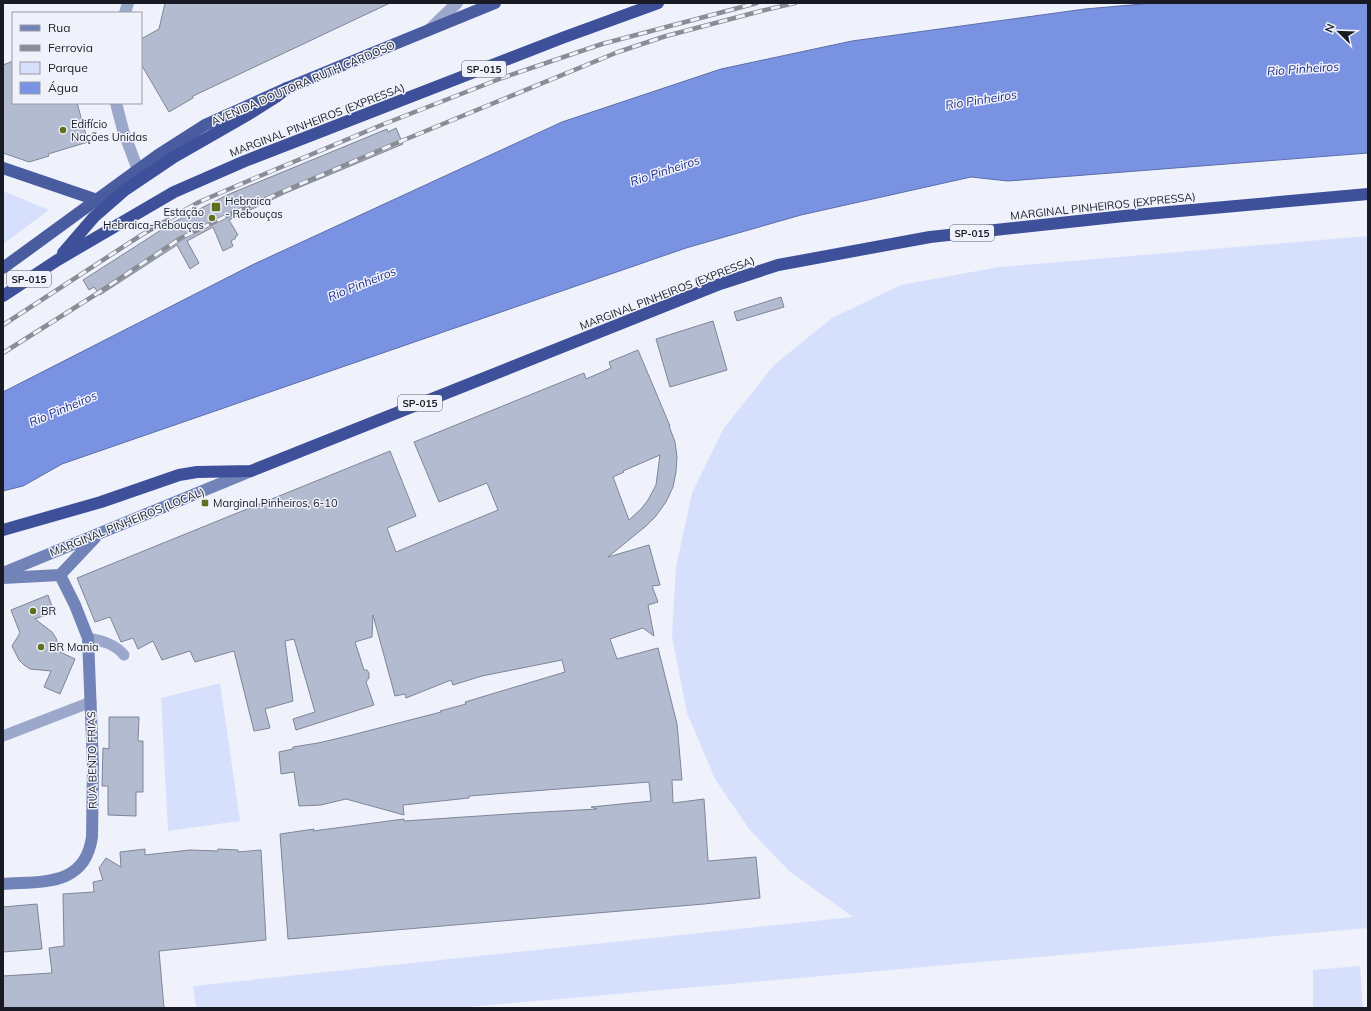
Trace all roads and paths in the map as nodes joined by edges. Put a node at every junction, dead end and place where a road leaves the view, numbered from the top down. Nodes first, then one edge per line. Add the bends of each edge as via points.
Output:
1 (457, 3) edge
2 (495, 3) edge
3 (658, 3) edge
4 (430, 29) junction
5 (287, 88) junction
6 (116, 104) edge
7 (3, 168) edge
8 (138, 170) junction
9 (1368, 194) edge
10 (97, 200) junction
11 (56, 261) junction
12 (3, 268) edge
13 (3, 296) edge
14 (251, 471) junction
15 (3, 530) edge
16 (99, 534) junction
17 (3, 573) edge
18 (60, 575) junction
19 (3, 578) edge
20 (88, 638) junction
21 (124, 655) dead end
22 (91, 702) junction
23 (3, 736) edge
24 (3, 884) edge

1 - 4 street
2 - 4 highway, AVENIDA DOUTORA RUTH CARDOSO
3 - 11 highway, MARGINAL PINHEIROS (EXPRESSA) / SP-015 via 245,161 174,192
4 - 5 highway, AVENIDA DOUTORA RUTH CARDOSO
5 - 8 highway, AVENIDA DOUTORA RUTH CARDOSO via 205,125
5 - 11 highway via 261,106 174,156 125,190 94,217
6 - 8 street
7 - 10 highway
8 - 10 highway, AVENIDA DOUTORA RUTH CARDOSO
9 - 14 highway, MARGINAL PINHEIROS (EXPRESSA) / SP-015 via 930,237 778,265 720,284
10 - 12 highway, AVENIDA DOUTORA RUTH CARDOSO
11 - 13 highway, MARGINAL PINHEIROS (EXPRESSA) / SP-015
14 - 15 highway, MARGINAL PINHEIROS (EXPRESSA) / SP-015 via 204,471 178,475 102,502
14 - 16 main road, MARGINAL PINHEIROS (LOCAL)
16 - 17 main road, MARGINAL PINHEIROS (LOCAL)
16 - 18 main road
18 - 19 main road
18 - 20 main road, RUA BENTO FRIAS
20 - 21 street via 101,640 119,648
20 - 22 main road, RUA BENTO FRIAS
22 - 23 street
22 - 24 main road, RUA BENTO FRIAS via 92,837 87,857 73,873 62,878

